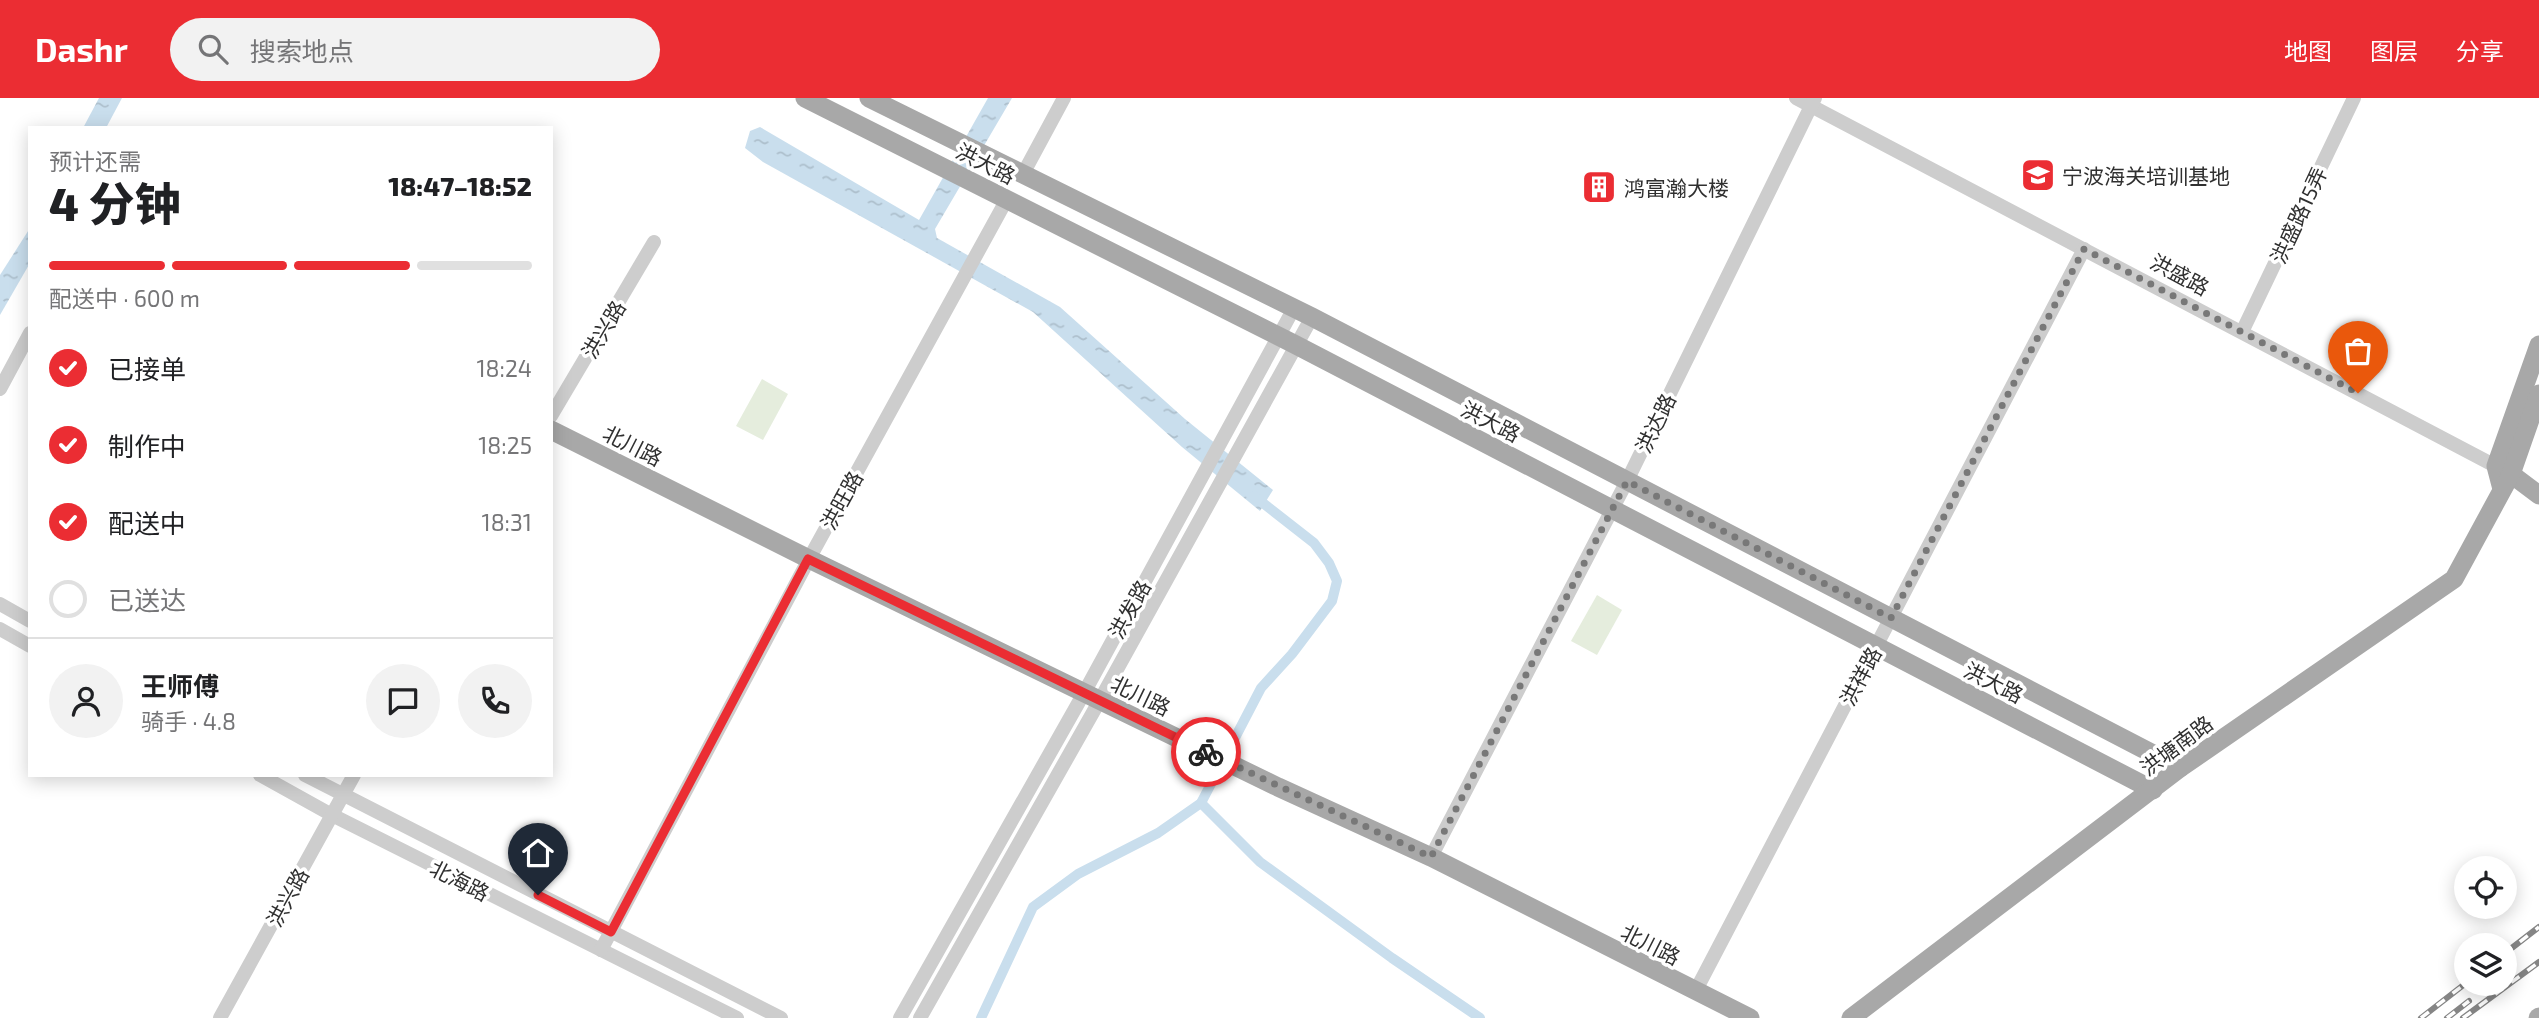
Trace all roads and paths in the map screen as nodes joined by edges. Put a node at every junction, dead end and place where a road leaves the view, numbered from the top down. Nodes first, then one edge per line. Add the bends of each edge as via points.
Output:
1 (805, 98) edge
2 (869, 98) edge
3 (1064, 98) edge
4 (1796, 98) edge
5 (2354, 98) edge
6 (1813, 102) edge
7 (1023, 174) junction
8 (1007, 199) junction
9 (654, 242) dead end
10 (2084, 249) junction
11 (1303, 313) junction
12 (2242, 332) junction
13 (28, 337) edge
14 (1288, 341) junction
15 (2539, 345) edge
16 (0, 388) edge
17 (2539, 394) edge
18 (553, 413) edge
19 (553, 430) edge
20 (2503, 476) junction
21 (1627, 481) junction
22 (2539, 495) edge
23 (1612, 509) junction
24 (808, 559) junction
25 (0, 604) edge
26 (1891, 618) junction
27 (28, 620) edge
28 (0, 629) edge
29 (28, 645) edge
30 (1876, 646) junction
31 (1092, 696) junction
32 (2180, 768) junction
33 (264, 777) edge
34 (309, 777) edge
35 (353, 777) edge
36 (2153, 790) junction
37 (342, 796) junction
38 (332, 815) junction
39 (1431, 857) junction
40 (611, 932) junction
41 (601, 950) junction
42 (1695, 992) junction
43 (220, 1018) edge
44 (737, 1018) edge
45 (781, 1018) edge
46 (900, 1018) edge
47 (920, 1018) edge
48 (1750, 1018) edge
49 (1851, 1018) edge

1 - 8 main road, 洪大路
2 - 7 main road, 洪大路
3 - 7 street
4 - 6 street, 洪盛路
5 - 12 street, 洪盛路15弄
6 - 10 street, 洪盛路
6 - 21 street, 洪达路
7 - 11 main road, 洪大路
8 - 14 main road, 洪大路
8 - 24 street, 洪旺路
9 - 18 street, 洪兴路
10 - 12 street, 洪盛路
10 - 26 street, 洪祥路
11 - 14 street, 洪发路
11 - 21 main road, 洪大路
12 - 20 street, 洪盛路
13 - 16 street
14 - 23 main road, 洪大路
14 - 31 street, 洪发路
15 - 20 main road, 洪塘南路
17 - 20 main road, 洪塘南路
19 - 24 main road, 北川路
20 - 22 main road, 洪盛路
20 - 32 main road, 洪塘南路 via 2454,579
21 - 23 street, 洪达路
21 - 26 main road, 洪大路
23 - 30 main road, 洪大路
23 - 39 street, 洪达路
24 - 31 main road, 北川路
24 - 40 street, 洪旺路
25 - 27 street
26 - 30 street, 洪祥路
26 - 32 main road, 洪大路
28 - 29 street
30 - 36 main road, 洪大路
30 - 42 street, 洪祥路
31 - 39 main road, 北川路
31 - 46 street, 洪发路
31 - 47 street, 洪发路
32 - 36 main road, 洪塘南路
33 - 38 street, 北海路
34 - 37 street, 北海路
35 - 37 street, 洪兴路
36 - 49 main road, 洪塘南路
37 - 38 street, 洪兴路
37 - 40 street, 北海路
38 - 41 street, 北海路
38 - 43 street, 洪兴路
39 - 42 main road, 北川路
40 - 41 street, 洪旺路
40 - 45 street, 北海路
41 - 44 street, 北海路
42 - 48 main road, 北川路

